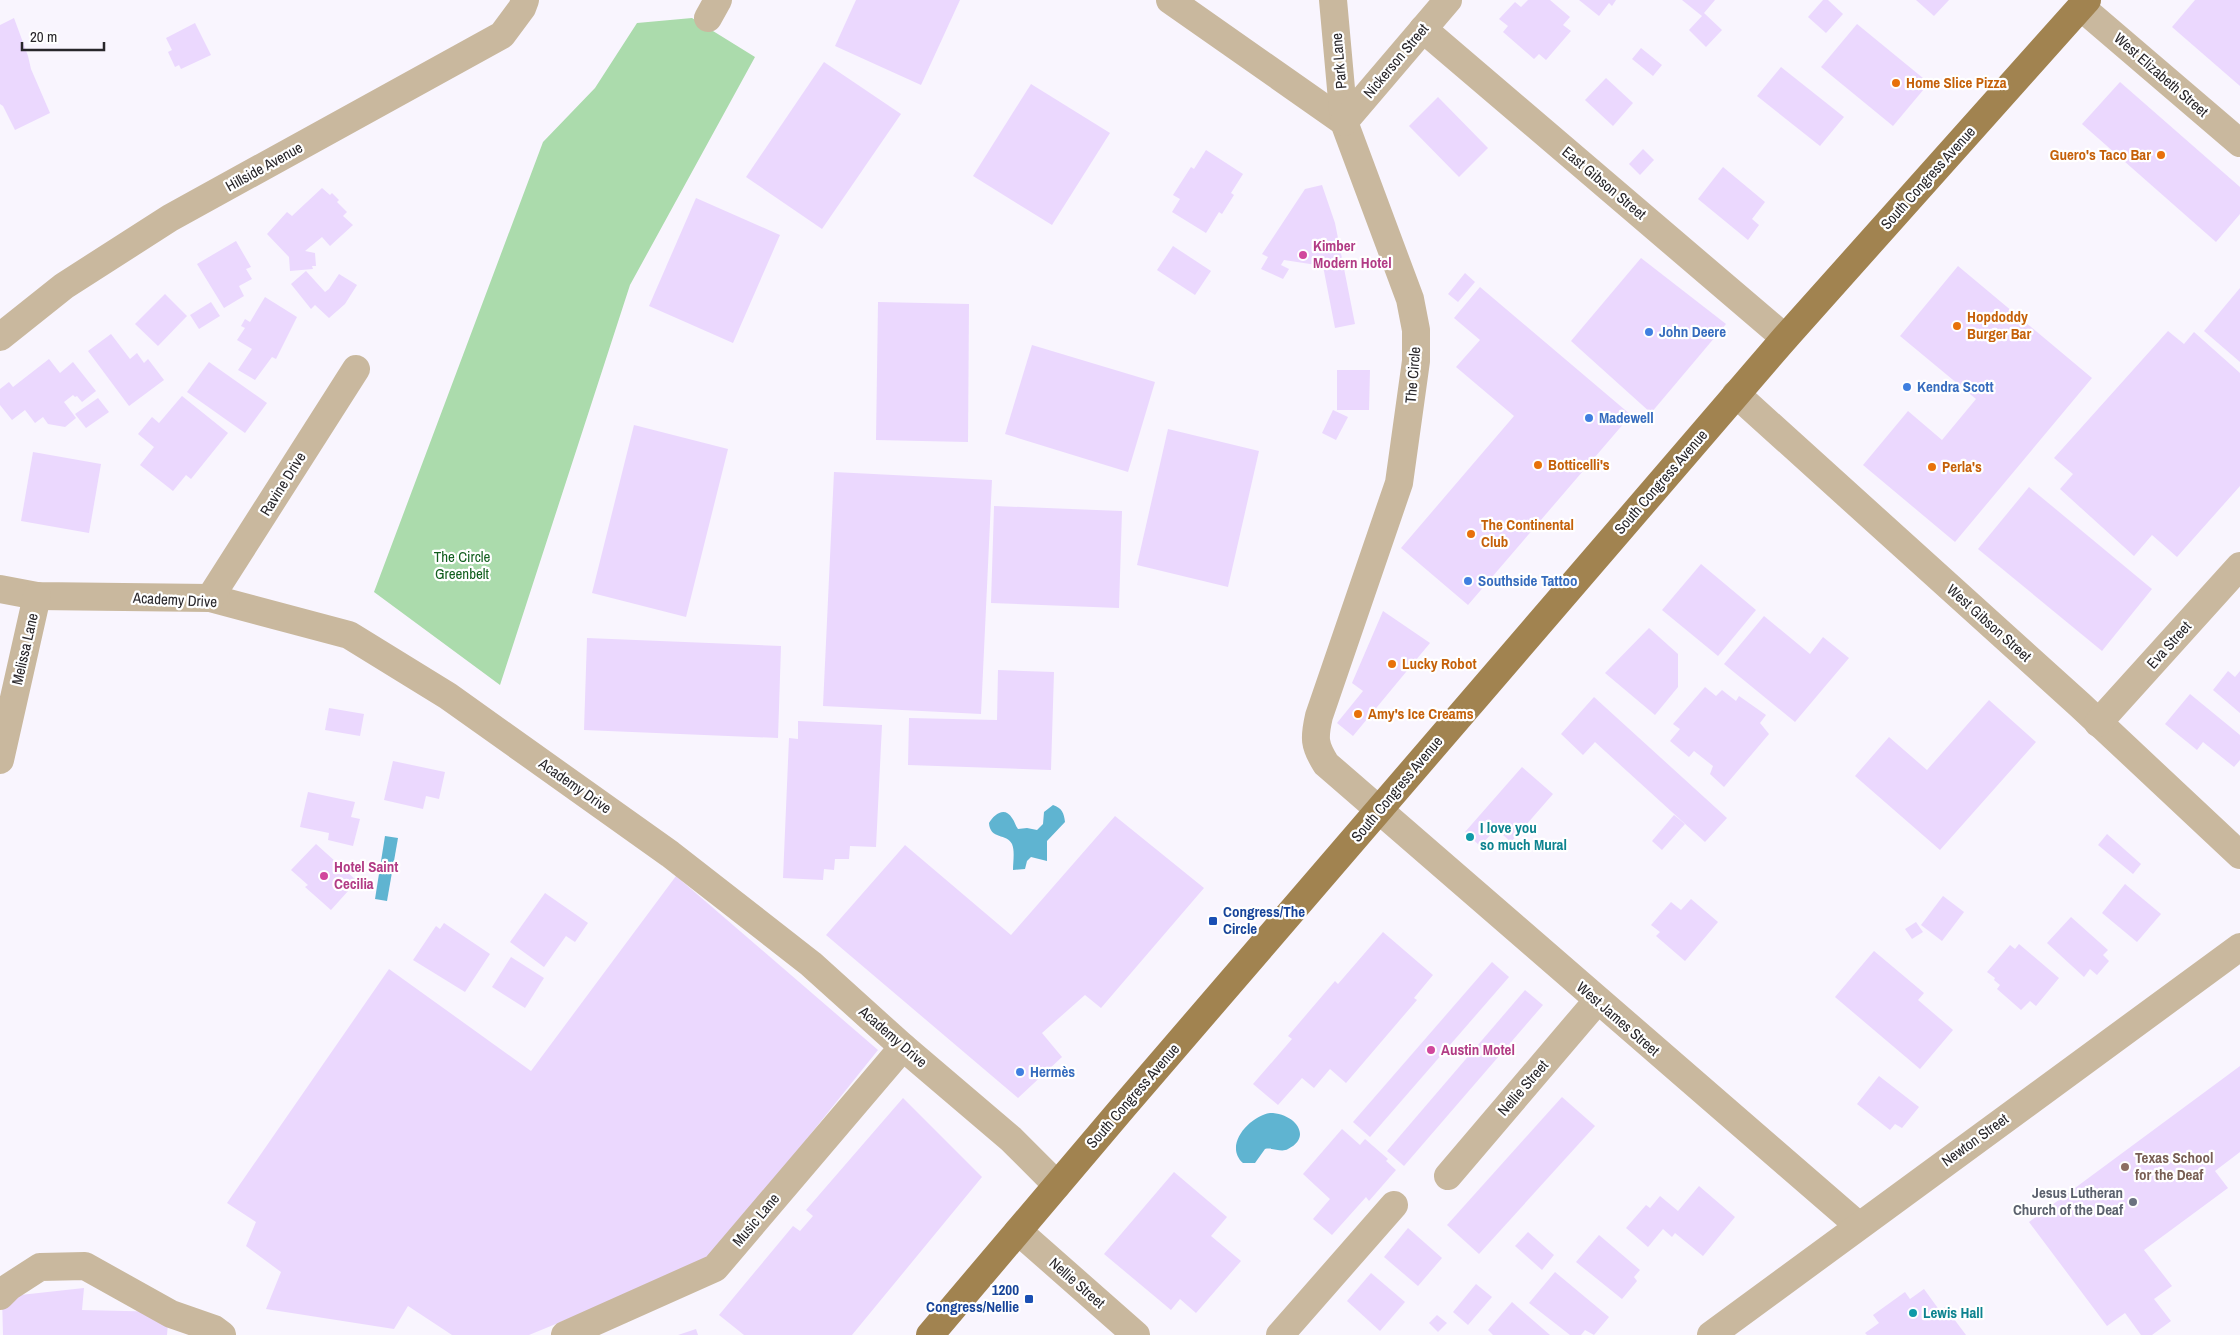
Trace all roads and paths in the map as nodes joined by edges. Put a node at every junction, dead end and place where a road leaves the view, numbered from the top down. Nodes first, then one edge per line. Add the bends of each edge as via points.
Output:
1 (525, 0) edge
2 (1170, 0) edge
3 (1333, 0) edge
4 (1448, 0) edge
5 (2081, 2) edge
6 (1423, 29) junction
7 (1344, 122) junction
8 (2240, 143) edge
9 (0, 337) edge
10 (1785, 338) junction
11 (356, 369) dead end
12 (1736, 394) junction
13 (2240, 566) edge
14 (0, 589) edge
15 (37, 596) junction
16 (210, 598) junction
17 (2098, 723) junction
18 (0, 760) edge
19 (1380, 810) junction
20 (2240, 855) edge
21 (2240, 946) edge
22 (1597, 1001) junction
23 (903, 1047) junction
24 (1448, 1176) dead end
25 (1056, 1185) junction
26 (1394, 1205) dead end
27 (1858, 1225) junction
28 (1018, 1230) junction
29 (0, 1296) edge
30 (222, 1335) edge
31 (565, 1335) edge
32 (930, 1335) edge
33 (1136, 1335) edge
34 (1280, 1335) edge
35 (1711, 1335) edge

1 - 9 street, Hillside Avenue via 502,35 170,218 64,286
2 - 7 street
3 - 7 street, Park Lane
4 - 6 street, Nickerson Street
5 - 8 street, West Elizabeth Street
5 - 10 main road, South Congress Avenue
6 - 7 street, Nickerson Street
6 - 10 street, East Gibson Street
7 - 19 street, The Circle via 1410,299 1416,330 1416,361 1399,484 1314,735 1316,749 1326,764
10 - 12 main road, South Congress Avenue
11 - 16 street, Ravine Drive
12 - 17 street, West Gibson Street
12 - 19 main road, South Congress Avenue
13 - 17 street, Eva Street
14 - 15 street, Academy Drive
15 - 16 street, Academy Drive
15 - 18 street, Melissa Lane
16 - 23 street, Academy Drive via 349,635 448,696 670,854 811,964
17 - 20 street, West Gibson Street
19 - 22 street, West James Street
19 - 25 main road, South Congress Avenue
21 - 27 street, Newton Street
22 - 24 street, Nellie Street
22 - 27 street, West James Street
23 - 25 street, Academy Drive via 1011,1138
23 - 31 street, Music Lane via 715,1268
25 - 28 main road, South Congress Avenue
26 - 34 street
27 - 35 street, Newton Street
28 - 32 main road, South Congress Avenue
28 - 33 street, Nellie Street
29 - 30 street via 40,1267 85,1266 171,1314 214,1329

